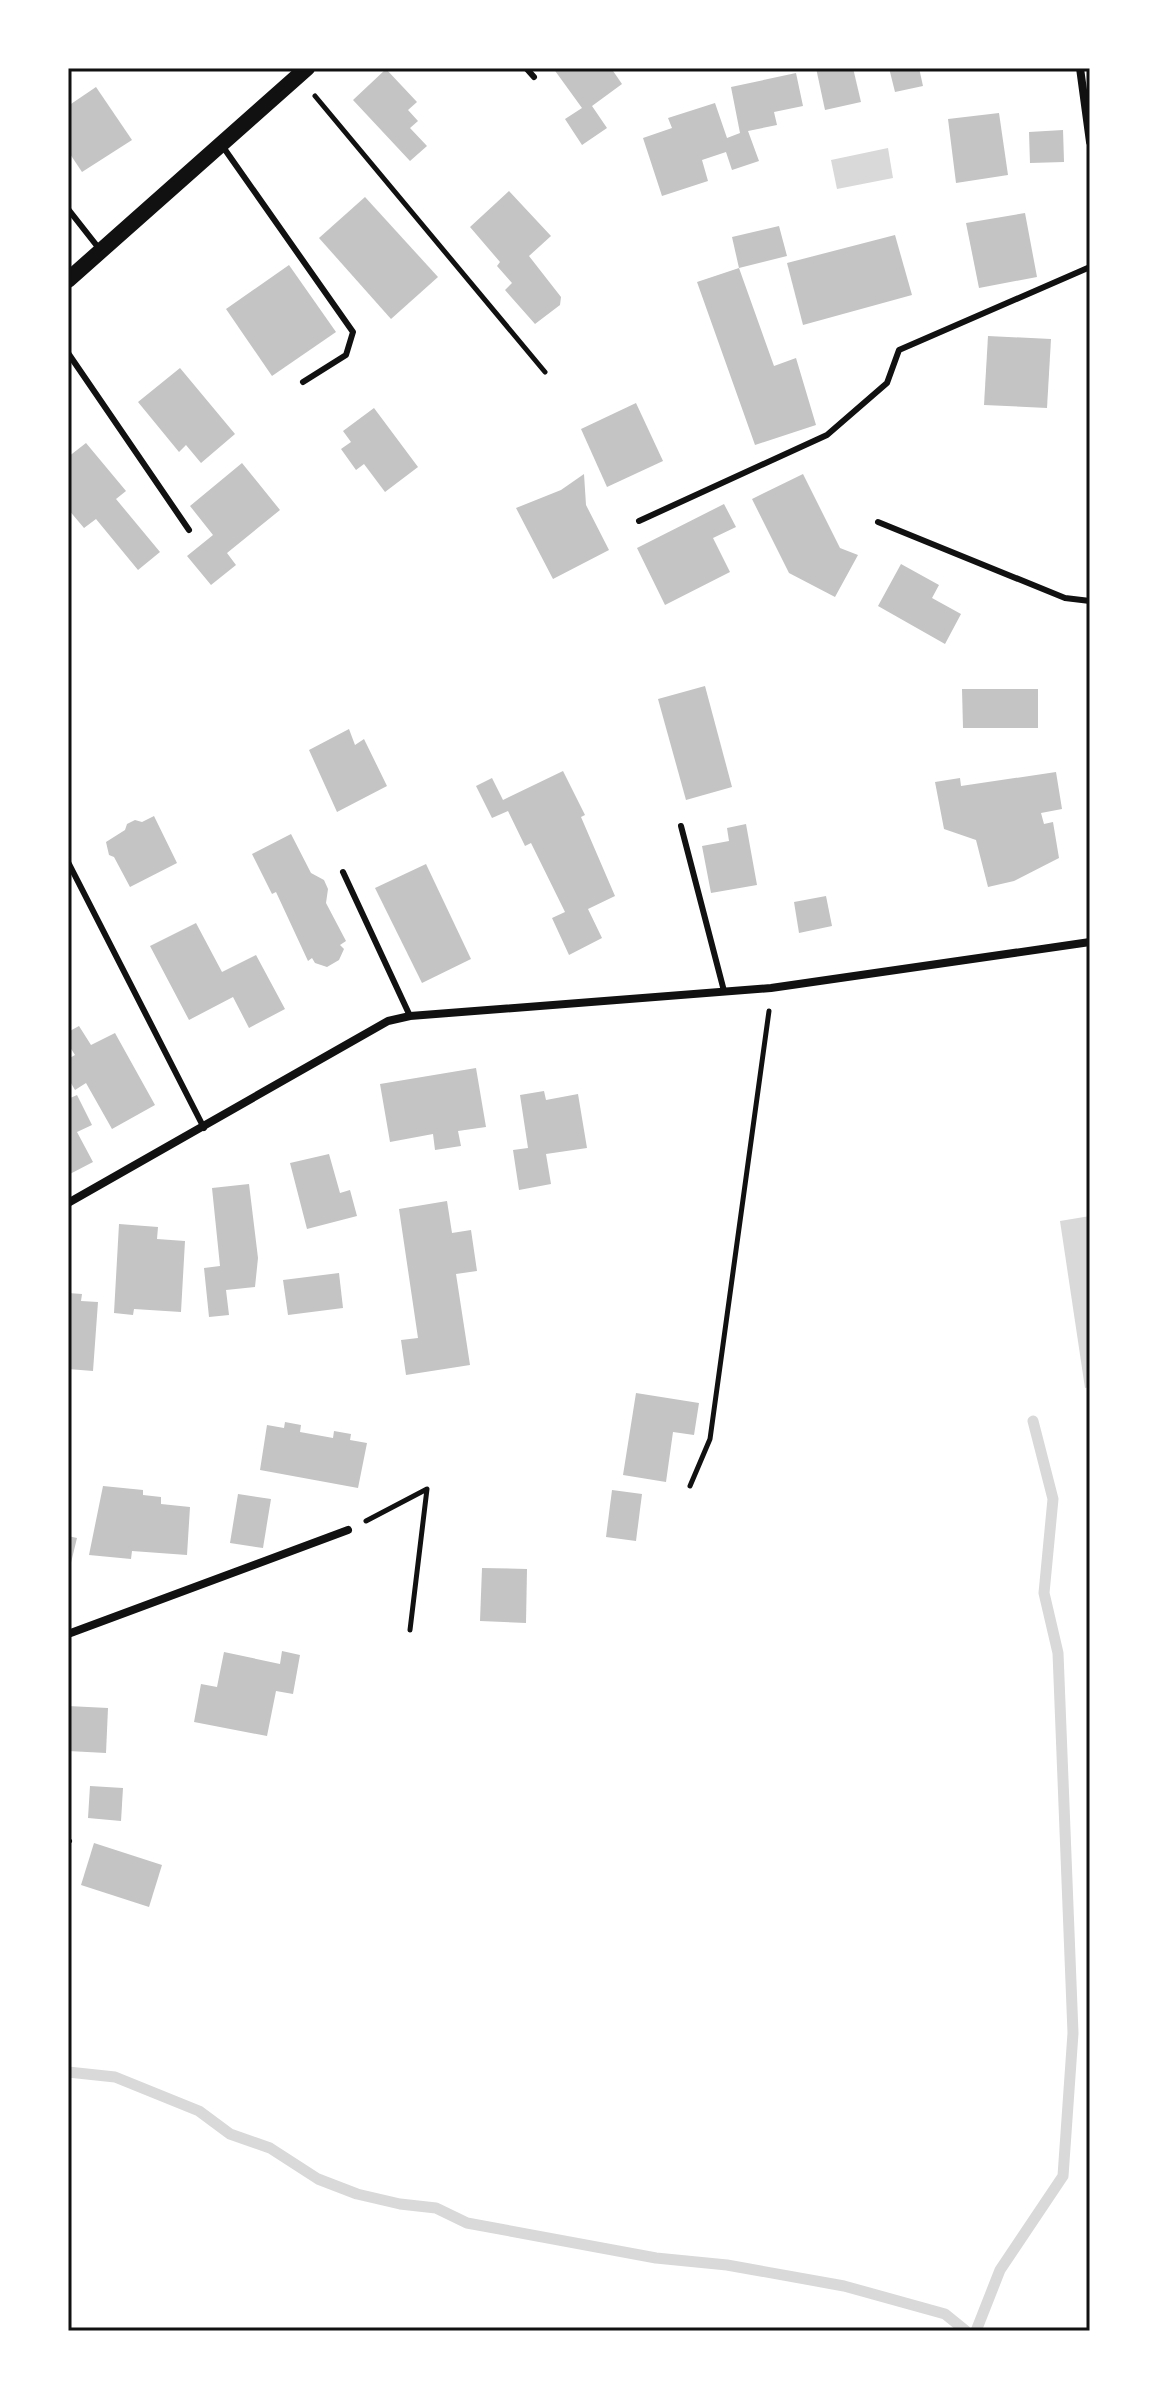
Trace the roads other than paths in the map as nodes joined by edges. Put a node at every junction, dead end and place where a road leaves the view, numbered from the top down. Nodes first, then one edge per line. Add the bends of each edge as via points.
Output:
1 (526, 68) edge
2 (1080, 68) edge
3 (299, 71) edge
4 (534, 77) dead end
5 (1090, 142) edge
6 (221, 144) junction
7 (68, 209) edge
8 (101, 251) junction
9 (1090, 267) edge
10 (68, 280) edge
11 (68, 353) edge
12 (303, 382) dead end
13 (639, 521) dead end
14 (878, 522) dead end
15 (189, 530) dead end
16 (1090, 601) edge
17 (681, 826) dead end
18 (68, 862) edge
19 (343, 872) dead end
20 (1090, 942) edge
21 (724, 991) junction
22 (410, 1016) junction
23 (204, 1128) junction
24 (68, 1203) edge
25 (348, 1530) road end
26 (68, 1634) edge

1 - 4 lane
2 - 5 street
3 - 6 main road
6 - 8 main road
6 - 12 lane via 353,332 346,355
7 - 8 lane
8 - 10 main road
9 - 13 lane via 899,350 887,383 827,435
11 - 15 lane
14 - 16 lane via 1065,598
17 - 21 lane
18 - 23 lane
19 - 22 lane
20 - 21 street
21 - 22 street
22 - 23 street via 388,1021
23 - 24 street
25 - 26 street

